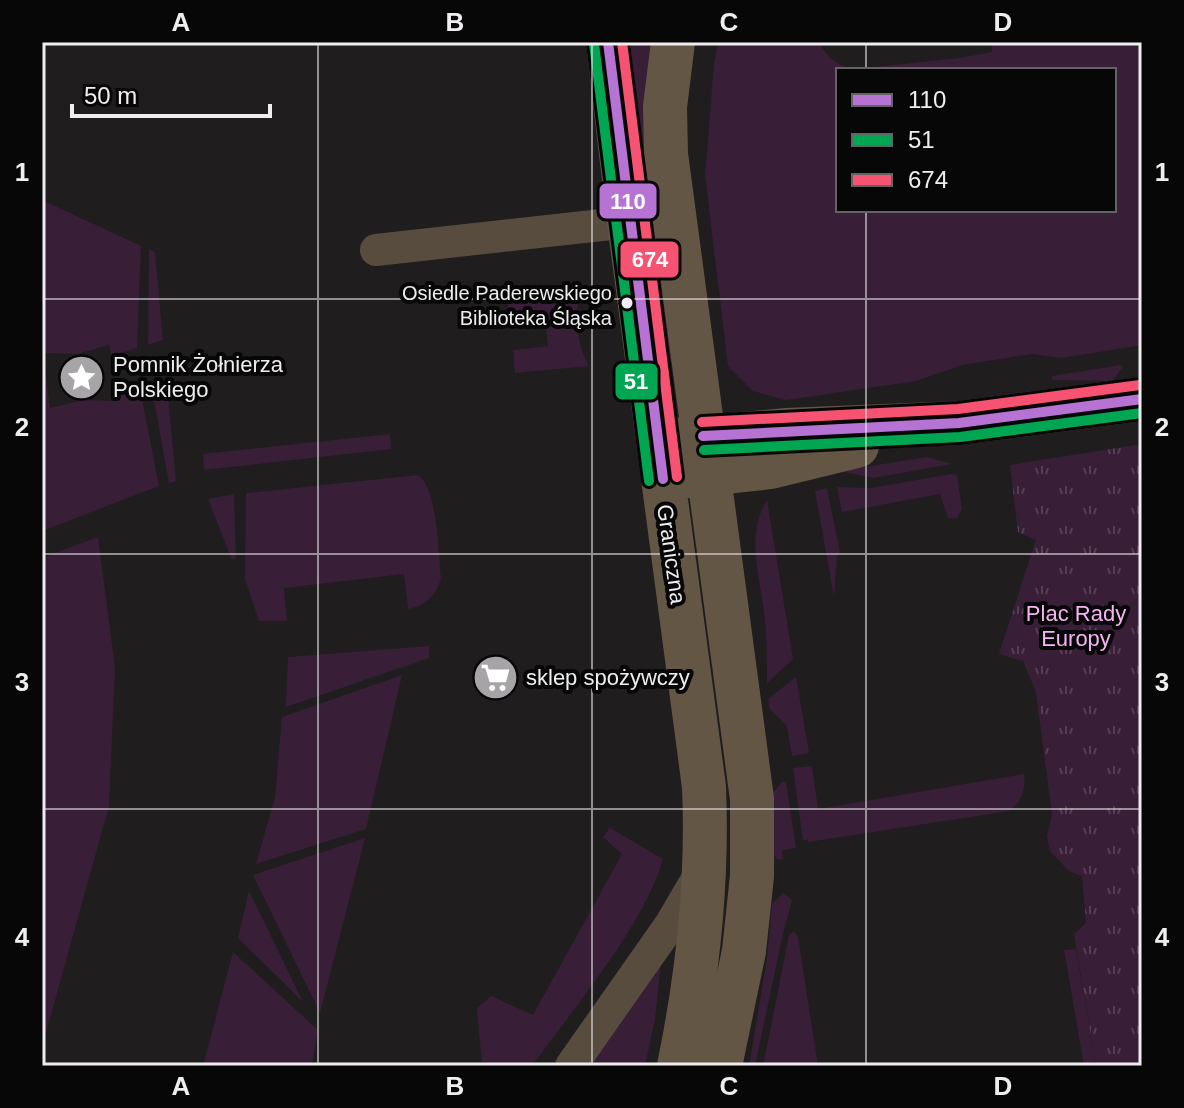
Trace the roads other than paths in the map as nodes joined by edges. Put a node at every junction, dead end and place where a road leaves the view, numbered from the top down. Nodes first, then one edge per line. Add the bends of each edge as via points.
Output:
1 (608, 42) edge
2 (673, 42) edge
3 (629, 222) junction
4 (376, 250) dead end
5 (1142, 399) edge
6 (959, 423) junction
7 (706, 455) junction
8 (660, 461) junction
9 (760, 468) junction
10 (719, 549) junction
11 (705, 866) junction
12 (571, 1066) edge
13 (679, 1066) edge
14 (720, 1066) edge

1 - 3 street, Graniczna
2 - 7 street, Graniczna via 666,154
3 - 4 street
3 - 8 street, Graniczna
5 - 6 street
6 - 7 street
6 - 9 street
7 - 8 street
7 - 9 street
7 - 10 street, Graniczna
8 - 11 street, Graniczna via 704,787
9 - 10 street
10 - 14 street, Graniczna via 752,799 752,876 744,951
11 - 12 street
11 - 13 street, Graniczna via 699,951

